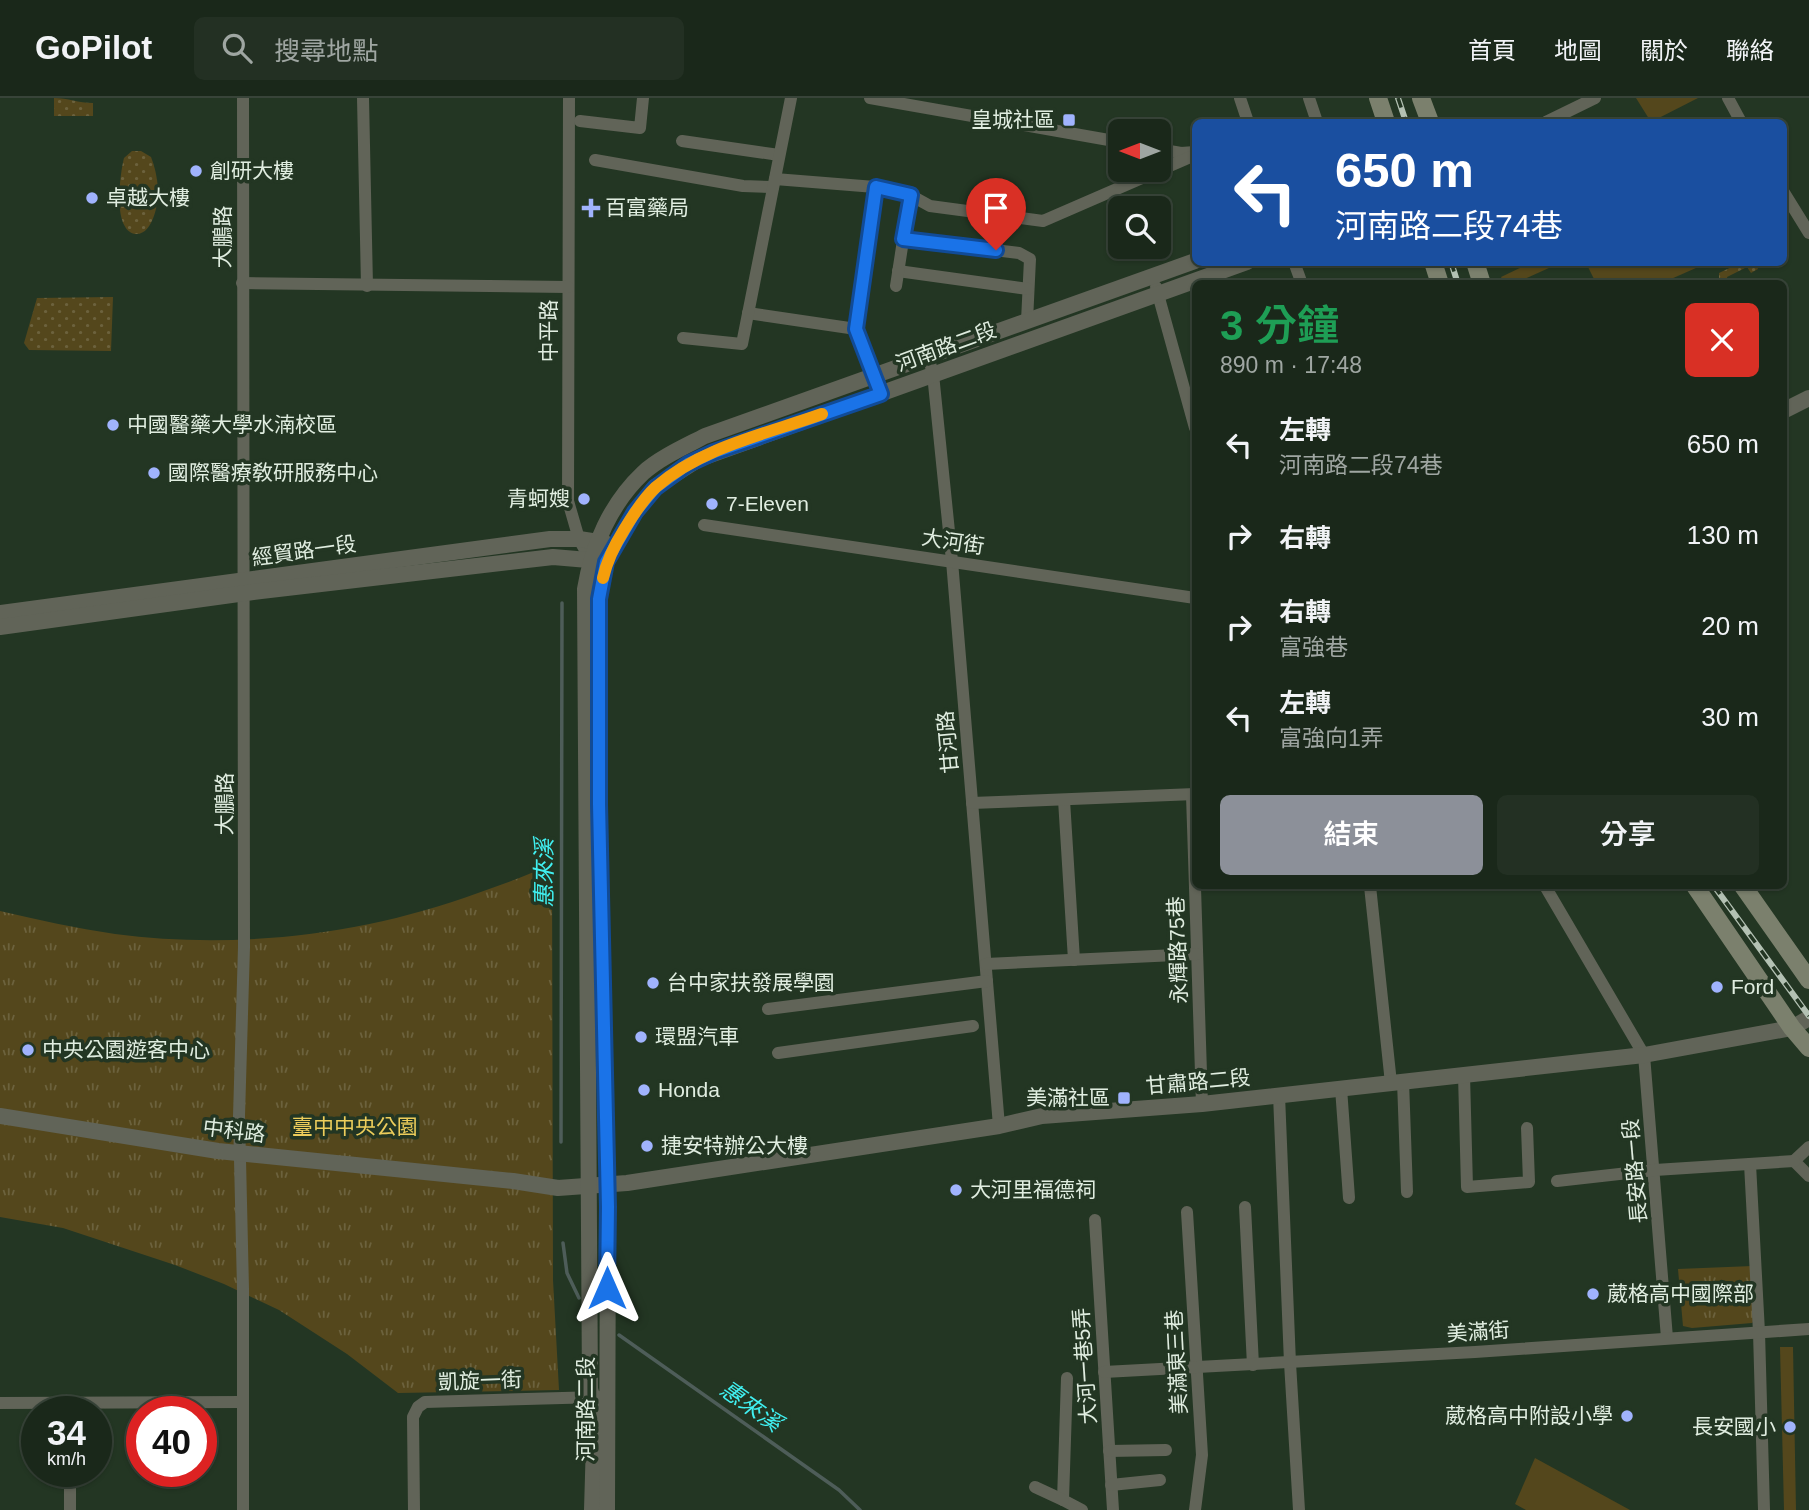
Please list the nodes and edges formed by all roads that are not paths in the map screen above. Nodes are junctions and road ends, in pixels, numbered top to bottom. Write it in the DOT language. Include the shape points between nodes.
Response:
graph roads {
  1 [pos="243,98"];
  2 [pos="363,98"];
  3 [pos="569,98"];
  4 [pos="643,98"];
  5 [pos="791,98"];
  6 [pos="870,98"];
  7 [pos="1240,98"];
  8 [pos="1309,98"];
  9 [pos="1378,98"];
  10 [pos="1421,98"];
  11 [pos="1595,98"];
  12 [pos="1728,98"];
  13 [pos="1247,119"];
  14 [pos="1316,119"];
  15 [pos="1385,119"];
  16 [pos="1429,119"];
  17 [pos="1552,119"];
  18 [pos="1739,119"];
  19 [pos="580,121"];
  20 [pos="1108,140"];
  21 [pos="681,141"];
  22 [pos="1171,151"];
  23 [pos="1192,153"];
  24 [pos="1192,154"];
  25 [pos="779,155"];
  26 [pos="595,160"];
  27 [pos="774,183"];
  28 [pos="876,187"];
  29 [pos="911,195"];
  30 [pos="1787,197"];
  31 [pos="1809,233"];
  32 [pos="903,239"];
  33 [pos="1192,262"];
  34 [pos="1236,266"];
  35 [pos="898,271"];
  36 [pos="1154,276"];
  37 [pos="1195,280"];
  38 [pos="1192,281"];
  39 [pos="242,283"];
  40 [pos="367,286"];
  41 [pos="896,286"];
  42 [pos="568,287"];
  43 [pos="1028,289"];
  44 [pos="1158,293"];
  45 [pos="748,313"];
  46 [pos="1027,321"];
  47 [pos="856,329"];
  48 [pos="683,338"];
  49 [pos="928,356"];
  50 [pos="933,374"];
  51 [pos="875,375"];
  52 [pos="881,394"];
  53 [pos="1809,398"];
  54 [pos="1787,409"];
  55 [pos="1192,417"];
  56 [pos="704,525"];
  57 [pos="579,539"];
  58 [pos="597,542"];
  59 [pos="614,545"];
  60 [pos="598,560"];
  61 [pos="952,561"];
  62 [pos="244,587"];
  63 [pos="1192,598"];
  64 [pos="0,613"];
  65 [pos="0,627"];
  66 [pos="1192,795"];
  67 [pos="1065,800"];
  68 [pos="972,803"];
  69 [pos="1196,889"];
  70 [pos="1370,889"];
  71 [pos="1547,889"];
  72 [pos="1697,889"];
  73 [pos="1745,889"];
  74 [pos="1198,954"];
  75 [pos="1074,960"];
  76 [pos="986,964"];
  77 [pos="1809,980"];
  78 [pos="988,981"];
  79 [pos="768,1009"];
  80 [pos="1809,1018"];
  81 [pos="973,1026"];
  82 [pos="1792,1028"];
  83 [pos="1809,1048"];
  84 [pos="778,1052"];
  85 [pos="1644,1055"];
  86 [pos="1464,1075"];
  87 [pos="1397,1082"];
  88 [pos="1341,1088"];
  89 [pos="1279,1095"];
  90 [pos="1202,1104"];
  91 [pos="0,1116"];
  92 [pos="999,1126"];
  93 [pos="1527,1128"];
  94 [pos="1809,1147"];
  95 [pos="240,1154"];
  96 [pos="1794,1161"];
  97 [pos="1750,1164"];
  98 [pos="1655,1170"];
  99 [pos="1809,1176"];
  100 [pos="1557,1181"];
  101 [pos="607,1185"];
  102 [pos="590,1186"];
  103 [pos="1407,1192"];
  104 [pos="1349,1198"];
  105 [pos="1244,1207"];
  106 [pos="1187,1212"];
  107 [pos="1095,1220"];
  108 [pos="1809,1329"];
  109 [pos="1759,1332"];
  110 [pos="1667,1338"];
  111 [pos="1290,1363"];
  112 [pos="1254,1364"];
  113 [pos="1197,1368"];
  114 [pos="1104,1372"];
  115 [pos="1067,1378"];
  116 [pos="600,1397"];
  117 [pos="243,1402"];
  118 [pos="0,1403"];
  119 [pos="21,1405"];
  120 [pos="112,1407"];
  121 [pos="1166,1450"];
  122 [pos="1109,1451"];
  123 [pos="1160,1480"];
  124 [pos="1111,1485"];
  125 [pos="1035,1486"];
  126 [pos="70,1487"];
  127 [pos="1063,1500"];
  128 [pos="70,1510"];
  129 [pos="243,1510"];
  130 [pos="414,1510"];
  131 [pos="593,1510"];
  132 [pos="607,1510"];
  133 [pos="1082,1510"];
  134 [pos="1113,1510"];
  135 [pos="1195,1510"];
  136 [pos="1299,1510"];
  137 [pos="1764,1510"];
  1 -- 39 [label="street, 大鵬路"];
  2 -- 40 [label="street"];
  3 -- 42 [label="street, 中平路"];
  4 -- 19 [label="street" via="640,128"];
  5 -- 25 [label="street"];
  6 -- 20 [label="street"];
  7 -- 13 [label="street"];
  8 -- 14 [label="street"];
  9 -- 15 [label="main road"];
  10 -- 16 [label="main road"];
  11 -- 17 [label="street"];
  12 -- 18 [label="street"];
  21 -- 25 [label="street"];
  22 -- 23 [label="street"];
  24 -- 29 [label="street" via="1043,221 930,206"];
  25 -- 27 [label="street"];
  26 -- 27 [label="street" via="743,186"];
  27 -- 28 [label="street"];
  27 -- 45 [label="street"];
  28 -- 29 [label="street"];
  28 -- 47 [label="street"];
  29 -- 32 [label="street"];
  30 -- 31 [label="street"];
  32 -- 35 [label="street"];
  32 -- 43 [label="street" via="1019,253 1030,259"];
  33 -- 36 [label="street, 河南路二段"];
  34 -- 37 [label="street, 河南路二段"];
  35 -- 41 [label="street"];
  35 -- 43 [label="street"];
  36 -- 44 [label="street"];
  36 -- 46 [label="street, 河南路二段"];
  38 -- 44 [label="street, 河南路二段"];
  39 -- 40 [label="street"];
  39 -- 62 [label="street, 大鵬路"];
  40 -- 42 [label="street"];
  42 -- 57 [label="street, 中平路" via="568,501"];
  43 -- 46 [label="street"];
  44 -- 50 [label="street, 河南路二段"];
  44 -- 55 [label="street"];
  45 -- 47 [label="street"];
  45 -- 48 [label="street" via="742,344"];
  46 -- 49 [label="street, 河南路二段"];
  47 -- 51 [label="street"];
  49 -- 50 [label="street, 甘河路"];
  49 -- 51 [label="street, 河南路二段"];
  50 -- 52 [label="street, 河南路二段"];
  50 -- 61 [label="street, 甘河路"];
  51 -- 52 [label="street"];
  51 -- 58 [label="street, 河南路二段" via="681,448 645,471 620,501"];
  52 -- 59 [label="street, 河南路二段" via="688,464 655,488"];
  53 -- 54 [label="street"];
  56 -- 61 [label="street, 大河街"];
  57 -- 58 [label="street, 經貿路一段"];
  57 -- 60 [label="street, 中平路"];
  57 -- 62 [label="street, 經貿路一段" via="550,539"];
  58 -- 59 [label="street, 經貿路一段"];
  58 -- 60 [label="street, 河南路二段"];
  59 -- 60 [label="street, 河南路二段"];
  60 -- 62 [label="street, 經貿路一段" via="552,557"];
  60 -- 101 [label="street, 河南路二段"];
  60 -- 102 [label="street, 河南路二段" via="585,589"];
  61 -- 63 [label="street, 大河街"];
  61 -- 68 [label="street, 甘河路"];
  62 -- 64 [label="street, 經貿路一段"];
  62 -- 65 [label="street, 經貿路一段"];
  62 -- 95 [label="street, 大鵬路"];
  66 -- 67 [label="street"];
  67 -- 68 [label="street"];
  67 -- 75 [label="street"];
  68 -- 76 [label="street, 甘河路"];
  69 -- 74 [label="street, 永輝路75巷"];
  70 -- 87 [label="street"];
  71 -- 85 [label="street, 長安路一段"];
  72 -- 82 [label="main road"];
  73 -- 77 [label="main road"];
  74 -- 75 [label="street"];
  74 -- 90 [label="street, 永輝路75巷"];
  75 -- 76 [label="street"];
  76 -- 78 [label="street, 甘河路"];
  78 -- 79 [label="street"];
  78 -- 92 [label="street, 甘河路"];
  80 -- 82 [label="street, 甘肅路二段"];
  81 -- 84 [label="street"];
  82 -- 83 [label="main road"];
  82 -- 85 [label="street, 甘肅路二段"];
  85 -- 86 [label="street, 甘肅路二段"];
  85 -- 98 [label="street, 長安路一段"];
  86 -- 87 [label="street, 甘肅路二段"];
  86 -- 93 [label="street" via="1467,1187 1530,1182"];
  87 -- 88 [label="street, 甘肅路二段"];
  87 -- 103 [label="street"];
  88 -- 89 [label="street, 甘肅路二段"];
  88 -- 104 [label="street"];
  89 -- 90 [label="street, 甘肅路二段"];
  89 -- 111 [label="street"];
  90 -- 92 [label="street, 甘肅路二段" via="1042,1116"];
  91 -- 95 [label="street, 中科路"];
  92 -- 101 [label="street, 甘肅路二段"];
  94 -- 96 [label="street"];
  95 -- 102 [label="street, 中科路" via="558,1188"];
  95 -- 117 [label="street, 大鵬路"];
  96 -- 97 [label="street"];
  96 -- 99 [label="street"];
  97 -- 98 [label="street"];
  97 -- 109 [label="street"];
  98 -- 100 [label="street"];
  98 -- 110 [label="street, 長安路一段"];
  101 -- 102 [label="street, 甘肅路二段"];
  101 -- 116 [label="street, 河南路二段"];
  102 -- 116 [label="street, 河南路二段" via="590,1389"];
  105 -- 112 [label="street"];
  106 -- 113 [label="street, 美滿東三巷"];
  107 -- 114 [label="street, 大河一巷5弄"];
  108 -- 109 [label="street"];
  109 -- 110 [label="street"];
  109 -- 137 [label="street"];
  110 -- 111 [label="street, 美滿街"];
  111 -- 112 [label="street, 美滿街"];
  111 -- 136 [label="street"];
  112 -- 113 [label="street, 美滿街"];
  113 -- 114 [label="street, 美滿街"];
  113 -- 135 [label="street, 美滿東三巷" via="1202,1455"];
  114 -- 122 [label="street, 大河一巷5弄"];
  115 -- 127 [label="street"];
  116 -- 130 [label="street, 凱旋一街" via="421,1404 413,1417"];
  116 -- 131 [label="street, 河南路二段" via="595,1406"];
  116 -- 132 [label="street, 河南路二段"];
  117 -- 120 [label="street"];
  117 -- 129 [label="street, 大鵬路"];
  118 -- 119 [label="street"];
  121 -- 122 [label="street"];
  122 -- 124 [label="street, 大河一巷5弄"];
  123 -- 124 [label="street"];
  124 -- 134 [label="street, 大河一巷5弄"];
  125 -- 127 [label="street"];
  126 -- 128 [label="street"];
  127 -- 133 [label="street"];
}
